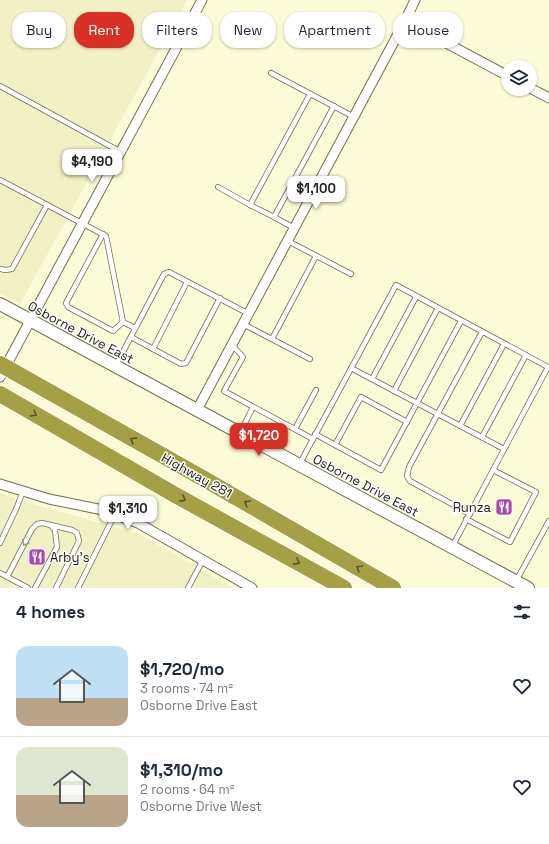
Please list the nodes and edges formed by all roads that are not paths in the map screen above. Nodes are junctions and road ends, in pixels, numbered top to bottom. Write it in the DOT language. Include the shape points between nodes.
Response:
graph roads {
  1 [pos="202,0"];
  2 [pos="415,0"];
  3 [pos="409,12"];
  4 [pos="393,44"];
  5 [pos="456,48"];
  6 [pos="501,72"];
  7 [pos="272,73"];
  8 [pos="0,86"];
  9 [pos="537,92"];
  10 [pos="310,94"];
  11 [pos="549,98"];
  12 [pos="334,106"];
  13 [pos="354,117"];
  14 [pos="121,152"];
  15 [pos="0,180"];
  16 [pos="218,187"];
  17 [pos="47,205"];
  18 [pos="250,205"];
  19 [pos="274,218"];
  20 [pos="82,223"];
  21 [pos="294,228"];
  22 [pos="103,234"];
  23 [pos="288,240"];
  24 [pos="316,256"];
  25 [pos="2,269"];
  26 [pos="351,274"];
  27 [pos="187,282"];
  28 [pos="416,297"];
  29 [pos="220,298"];
  30 [pos="0,304"];
  31 [pos="438,308"];
  32 [pos="249,314"];
  33 [pos="30,320"];
  34 [pos="461,321"];
  35 [pos="123,322"];
  36 [pos="243,324"];
  37 [pos="135,328"];
  38 [pos="482,332"];
  39 [pos="130,337"];
  40 [pos="272,339"];
  41 [pos="504,344"];
  42 [pos="232,345"];
  43 [pos="153,349"];
  44 [pos="526,355"];
  45 [pos="310,359"];
  46 [pos="115,366"];
  47 [pos="351,368"];
  48 [pos="2,369"];
  49 [pos="372,379"];
  50 [pos="316,390"];
  51 [pos="394,391"];
  52 [pos="0,394"];
  53 [pos="417,403"];
  54 [pos="253,407"];
  55 [pos="197,410"];
  56 [pos="438,414"];
  57 [pos="407,422"];
  58 [pos="460,426"];
  59 [pos="295,430"];
  60 [pos="240,433"];
  61 [pos="314,437"];
  62 [pos="482,437"];
  63 [pos="335,445"];
  64 [pos="504,449"];
  65 [pos="299,465"];
  66 [pos="493,470"];
  67 [pos="0,484"];
  68 [pos="23,491"];
  69 [pos="115,514"];
  70 [pos="470,514"];
  71 [pos="466,519"];
  72 [pos="549,521"];
  73 [pos="52,527"];
  74 [pos="0,542"];
  75 [pos="452,547"];
  76 [pos="203,560"];
  77 [pos="0,573"];
  78 [pos="7,577"];
  79 [pos="516,581"];
  80 [pos="28,588"];
  81 [pos="35,588"];
  82 [pos="56,588"];
  83 [pos="78,588"];
  84 [pos="188,588"];
  85 [pos="252,588"];
  86 [pos="344,588"];
  87 [pos="393,588"];
  88 [pos="528,588"];
  1 -- 14 [label="street"];
  2 -- 3 [label="street"];
  4 -- 13 [label="street"];
  5 -- 6 [label="street"];
  7 -- 10 [label="lane"];
  8 -- 14 [label="lane"];
  9 -- 11 [label="street"];
  10 -- 12 [label="lane"];
  10 -- 18 [label="lane"];
  12 -- 13 [label="lane"];
  12 -- 19 [label="lane"];
  13 -- 21 [label="street"];
  14 -- 20 [label="street"];
  15 -- 17 [label="lane"];
  16 -- 18 [label="lane"];
  17 -- 20 [label="lane"];
  17 -- 25 [label="lane" via="12,270"];
  18 -- 19 [label="lane"];
  19 -- 21 [label="lane"];
  20 -- 22 [label="lane"];
  20 -- 33 [label="street"];
  21 -- 23 [label="street"];
  22 -- 35 [label="lane" via="106,236"];
  22 -- 35 [label="lane" via="66,303 68,307 113,331"];
  23 -- 24 [label="lane"];
  23 -- 32 [label="street"];
  24 -- 26 [label="lane"];
  24 -- 40 [label="lane"];
  27 -- 29 [label="lane"];
  27 -- 37 [label="lane" via="170,272 164,274"];
  27 -- 43 [label="lane"];
  28 -- 31 [label="lane"];
  28 -- 47 [label="lane" via="396,286"];
  28 -- 49 [label="lane"];
  29 -- 32 [label="lane"];
  29 -- 43 [label="lane" via="186,363 181,364"];
  30 -- 33 [label="street, Osborne Drive East"];
  31 -- 34 [label="lane"];
  31 -- 51 [label="lane"];
  32 -- 36 [label="street"];
  33 -- 46 [label="street, Osborne Drive East"];
  33 -- 48 [label="street"];
  34 -- 38 [label="lane"];
  34 -- 53 [label="lane"];
  35 -- 37 [label="lane"];
  36 -- 40 [label="lane"];
  36 -- 42 [label="street"];
  37 -- 39 [label="lane"];
  38 -- 41 [label="lane"];
  38 -- 56 [label="lane"];
  39 -- 43 [label="lane"];
  39 -- 46 [label="lane"];
  40 -- 45 [label="lane"];
  41 -- 44 [label="lane"];
  41 -- 58 [label="lane"];
  42 -- 54 [label="lane" via="243,357 224,391"];
  42 -- 55 [label="street"];
  44 -- 62 [label="lane"];
  44 -- 64 [label="lane" via="548,367"];
  46 -- 55 [label="street, Osborne Drive East"];
  47 -- 49 [label="lane"];
  47 -- 61 [label="lane"];
  87 -- 48 [label="highway, Highway 281, one-way" via="206,480"];
  49 -- 51 [label="lane"];
  50 -- 59 [label="lane"];
  51 -- 53 [label="lane"];
  52 -- 86 [label="highway, one-way"];
  53 -- 56 [label="lane"];
  53 -- 57 [label="lane"];
  54 -- 59 [label="lane"];
  54 -- 60 [label="lane"];
  55 -- 60 [label="street, Osborne Drive East"];
  56 -- 58 [label="lane"];
  56 -- 70 [label="lane" via="409,467 408,476 410,482"];
  57 -- 63 [label="lane" via="381,470"];
  57 -- 63 [label="lane" via="361,397"];
  58 -- 62 [label="lane"];
  59 -- 61 [label="lane"];
  60 -- 65 [label="street, Osborne Drive East"];
  61 -- 63 [label="lane"];
  61 -- 65 [label="lane"];
  62 -- 64 [label="lane"];
  64 -- 66 [label="lane"];
  65 -- 75 [label="street, Osborne Drive East"];
  66 -- 70 [label="lane"];
  66 -- 71 [label="lane" via="536,492 510,542"];
  67 -- 68 [label="street"];
  68 -- 69 [label="street"];
  68 -- 74 [label="lane"];
  69 -- 76 [label="street" via="138,523"];
  69 -- 83 [label="lane"];
  70 -- 71 [label="lane"];
  71 -- 75 [label="lane"];
  72 -- 79 [label="lane"];
  73 -- 78 [label="lane, one-way" via="42,523 33,527"];
  73 -- 81 [label="lane" via="55,530 57,546"];
  73 -- 82 [label="lane" via="72,530 80,541"];
  75 -- 79 [label="street, Osborne Drive East"];
  76 -- 84 [label="lane"];
  76 -- 85 [label="street"];
  77 -- 78 [label="lane"];
  78 -- 80 [label="lane"];
  79 -- 88 [label="street, Osborne Drive East"];
}
